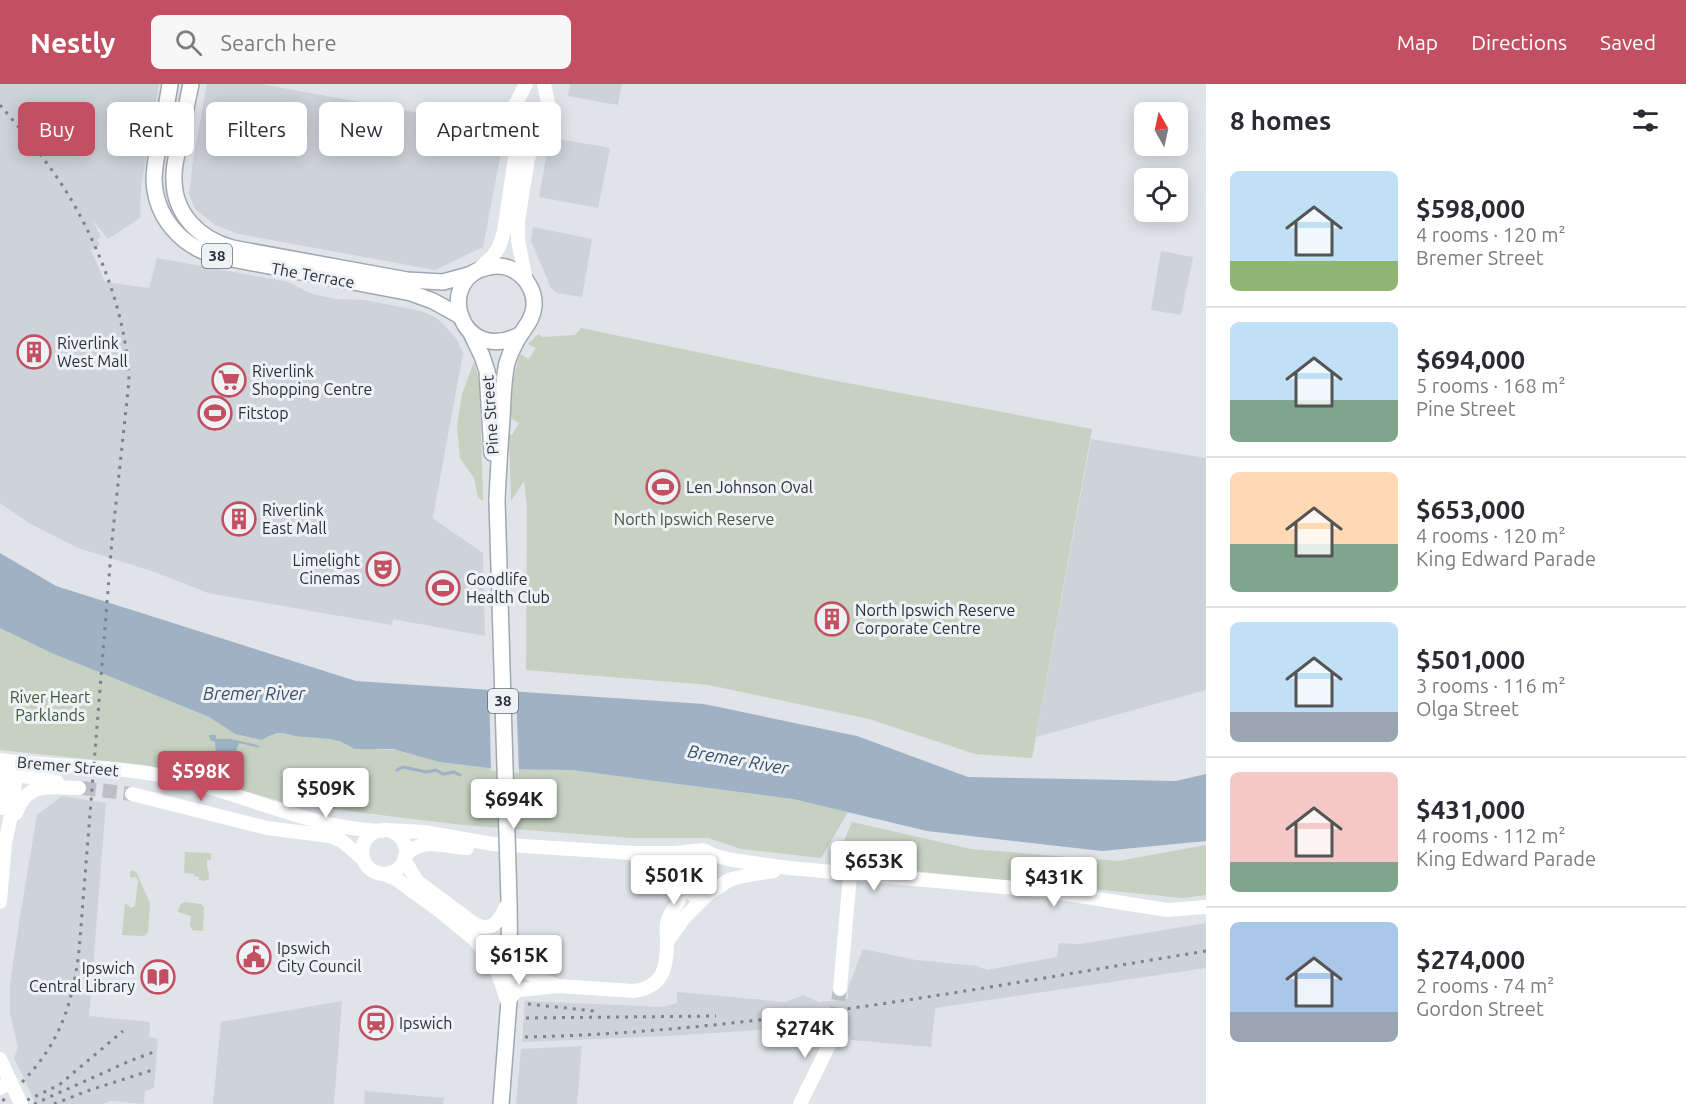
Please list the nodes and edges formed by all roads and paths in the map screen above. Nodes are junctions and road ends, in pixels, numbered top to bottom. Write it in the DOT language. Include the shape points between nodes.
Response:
graph roads {
  1 [pos="170,84"];
  2 [pos="191,84"];
  3 [pos="544,84"];
  4 [pos="523,90"];
  5 [pos="547,101"];
  6 [pos="517,156"];
  7 [pos="529,156"];
  8 [pos="184,215"];
  9 [pos="168,222"];
  10 [pos="474,273"];
  11 [pos="526,281"];
  12 [pos="460,316"];
  13 [pos="471,333"];
  14 [pos="521,334"];
  15 [pos="497,501"];
  16 [pos="8,767"];
  17 [pos="132,794"];
  18 [pos="383,831"];
  19 [pos="5,843"];
  20 [pos="493,844"];
  21 [pos="689,852"];
  22 [pos="632,853"];
  23 [pos="716,856"];
  24 [pos="405,857"];
  25 [pos="363,858"];
  26 [pos="789,868"];
  27 [pos="384,874"];
  28 [pos="850,875"];
  29 [pos="678,880"];
  30 [pos="713,890"];
  31 [pos="509,901"];
  32 [pos="0,902"];
  33 [pos="1206,907"];
  34 [pos="667,942"];
  35 [pos="510,949"];
  36 [pos="558,986"];
  37 [pos="840,989"];
  38 [pos="509,1002"];
  39 [pos="835,1021"];
  40 [pos="0,1059"];
  41 [pos="5,1081"];
  42 [pos="21,1104"];
  43 [pos="501,1104"];
  44 [pos="800,1104"];
  1 -- 9 [label="main road" via="154,178 158,201"];
  2 -- 8 [label="main road" via="174,174"];
  3 -- 5 [label="street"];
  4 -- 5 [label="street"];
  6 -- 10 [label="street" via="499,247"];
  7 -- 11 [label="street" via="518,213 518,240"];
  8 -- 9 [label="main road"];
  8 -- 10 [label="main road, The Terrace / 38" via="207,237 232,248 407,280 443,282"];
  9 -- 12 [label="main road, The Terrace / 38" via="193,247 216,256 411,293"];
  10 -- 11 [label="main road, 38" via="492,266 505,267"];
  10 -- 12 [label="main road" via="460,293"];
  11 -- 14 [label="main road, 38" via="534,309"];
  12 -- 13 [label="main road, 38"];
  13 -- 14 [label="main road" via="497,341"];
  13 -- 15 [label="main road, Pine Street / 38" via="487,371"];
  14 -- 15 [label="main road, Pine Street / 38" via="505,374"];
  15 -- 31 [label="main road, Pine Street / 38, bridge"];
  16 -- 18 [label="street, Bremer Street" via="168,777 327,822"];
  16 -- 19 [label="street" via="3,806"];
  16 -- 19 [label="street, Bremer Street" via="81,788 34,789 20,804"];
  17 -- 25 [label="street, Bremer Street" via="267,828 330,836"];
  18 -- 20 [label="street, Bremer Street" via="424,832"];
  18 -- 24 [label="street" via="401,839"];
  18 -- 25 [label="street" via="366,839"];
  19 -- 32 [label="street"];
  20 -- 22 [label="street, Bremer Street"];
  20 -- 24 [label="street, Bremer Street" via="467,848 426,843 413,848"];
  21 -- 22 [label="street, Bremer Street"];
  21 -- 23 [label="street, Bremer Street" via="703,849"];
  21 -- 29 [label="street" via="679,862"];
  22 -- 29 [label="street, Bremer Street" via="666,867"];
  23 -- 26 [label="street, Bremer Street"];
  23 -- 30 [label="street" via="723,874"];
  24 -- 27 [label="street" via="398,868"];
  24 -- 31 [label="street" via="417,881 483,928 492,926 502,916"];
  25 -- 27 [label="street" via="371,870"];
  26 -- 28 [label="street, Bremer Street"];
  26 -- 30 [label="street, Bremer Street" via="748,874"];
  27 -- 38 [label="street" via="474,939 495,964"];
  28 -- 33 [label="street, Bremer Street" via="1048,891 1167,910"];
  28 -- 37 [label="street"];
  29 -- 30 [label="street, Bremer Street" via="683,889 695,895"];
  29 -- 34 [label="street" via="678,902 667,924"];
  30 -- 34 [label="street" via="684,918"];
  31 -- 35 [label="main road, 38"];
  34 -- 36 [label="street" via="663,972 648,988 629,991"];
  35 -- 36 [label="street" via="531,976"];
  35 -- 38 [label="main road, 38"];
  36 -- 38 [label="street" via="519,990"];
  38 -- 43 [label="main road, 38"];
  39 -- 44 [label="street" via="832,1040"];
  40 -- 41 [label="street"];
  41 -- 42 [label="street, bridge"];
}
